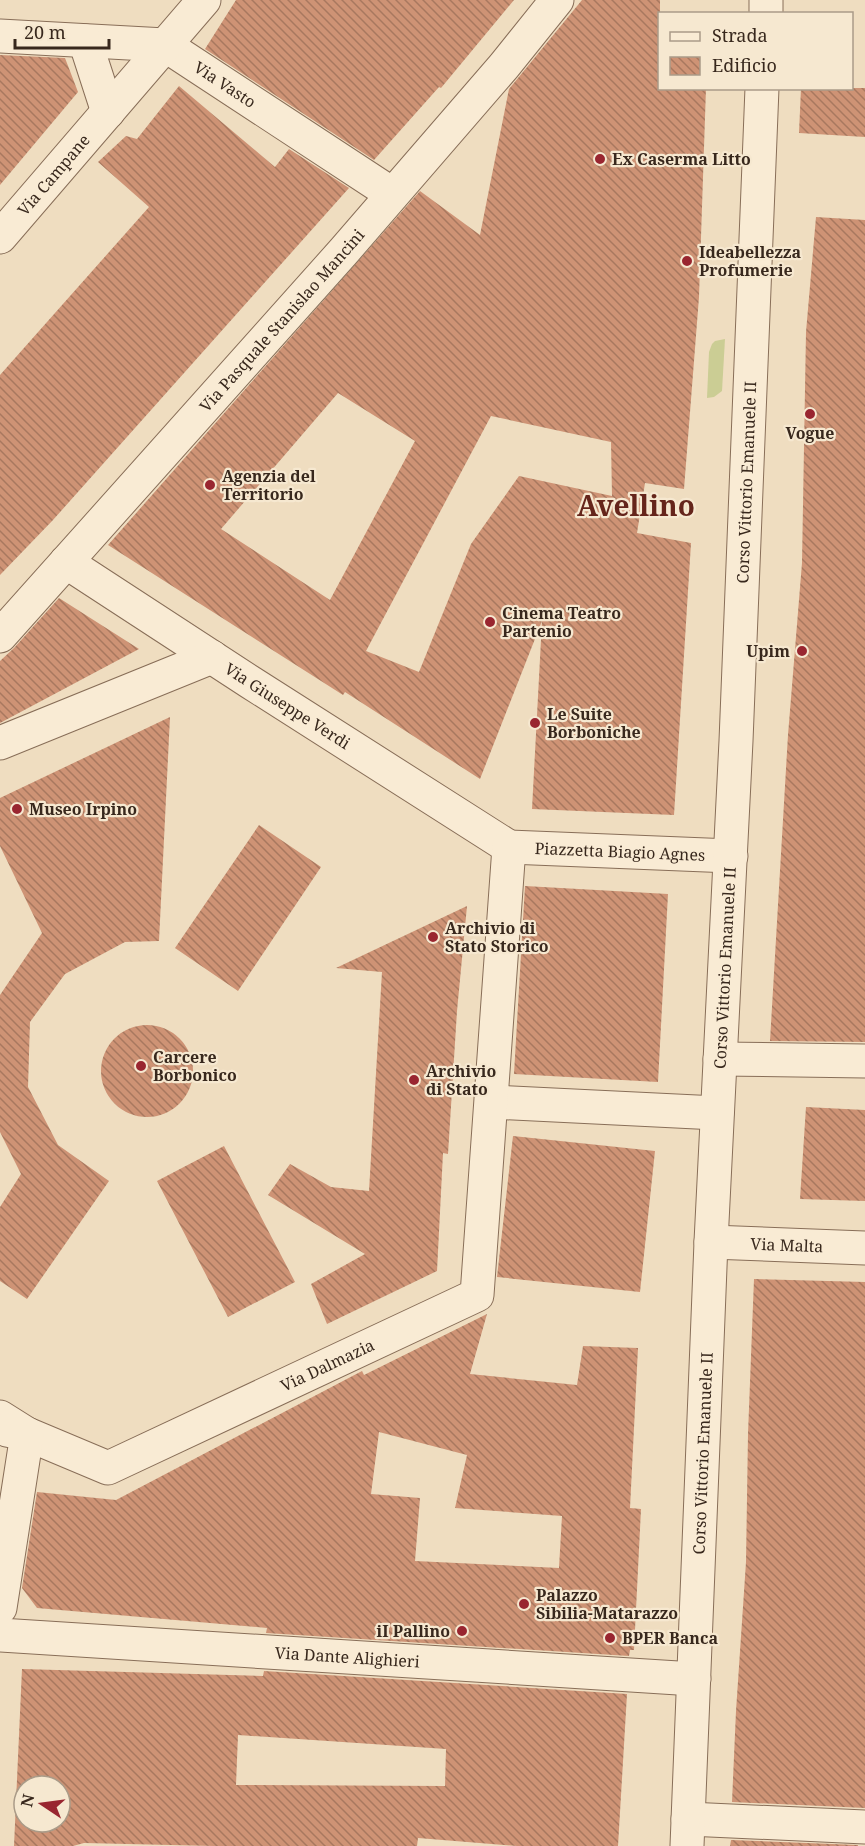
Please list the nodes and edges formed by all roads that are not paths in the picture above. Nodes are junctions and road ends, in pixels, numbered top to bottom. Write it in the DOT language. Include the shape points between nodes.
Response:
graph roads {
  1 [pos="204,0"];
  2 [pos="557,0"];
  3 [pos="0,36"];
  4 [pos="85,41"];
  5 [pos="165,45"];
  6 [pos="762,90"];
  7 [pos="108,112"];
  8 [pos="392,195"];
  9 [pos="0,237"];
  10 [pos="66,562"];
  11 [pos="0,636"];
  12 [pos="212,657"];
  13 [pos="0,743"];
  14 [pos="509,847"];
  15 [pos="731,856"];
  16 [pos="720,1059"];
  17 [pos="865,1061"];
  18 [pos="492,1102"];
  19 [pos="717,1113"];
  20 [pos="711,1242"];
  21 [pos="865,1248"];
  22 [pos="9,1427"];
  23 [pos="0,1608"];
  24 [pos="0,1635"];
  25 [pos="694,1679"];
  26 [pos="865,1827"];
  27 [pos="688,1833"];
  1 -- 5 [label="street, Via Campane"];
  2 -- 8 [label="street, Via Pasquale Stanislao Mancini"];
  3 -- 4 [label="street"];
  4 -- 5 [label="street"];
  4 -- 7 [label="street"];
  5 -- 7 [label="street, Via Campane"];
  5 -- 8 [label="street, Via Vasto"];
  6 -- 15 [label="street, Corso Vittorio Emanuele II"];
  7 -- 9 [label="street, Via Campane"];
  8 -- 10 [label="street, Via Pasquale Stanislao Mancini"];
  10 -- 11 [label="street, Via Pasquale Stanislao Mancini"];
  10 -- 12 [label="street, Via Giuseppe Verdi"];
  12 -- 13 [label="street"];
  12 -- 14 [label="street, Via Giuseppe Verdi"];
  14 -- 15 [label="street, Piazzetta Biagio Agnes"];
  14 -- 18 [label="street, Via Dalmazia"];
  15 -- 16 [label="street, Corso Vittorio Emanuele II"];
  16 -- 17 [label="street"];
  16 -- 19 [label="street, Corso Vittorio Emanuele II"];
  18 -- 19 [label="street"];
  18 -- 22 [label="street, Via Dalmazia" via="477,1296 108,1468"];
  19 -- 20 [label="street, Corso Vittorio Emanuele II"];
  20 -- 21 [label="street, Via Malta"];
  20 -- 25 [label="street, Corso Vittorio Emanuele II"];
  22 -- 23 [label="street"];
  24 -- 25 [label="street, Via Dante Alighieri"];
  25 -- 27 [label="street, Corso Vittorio Emanuele II"];
  26 -- 27 [label="street" via="742,1822"];
}
